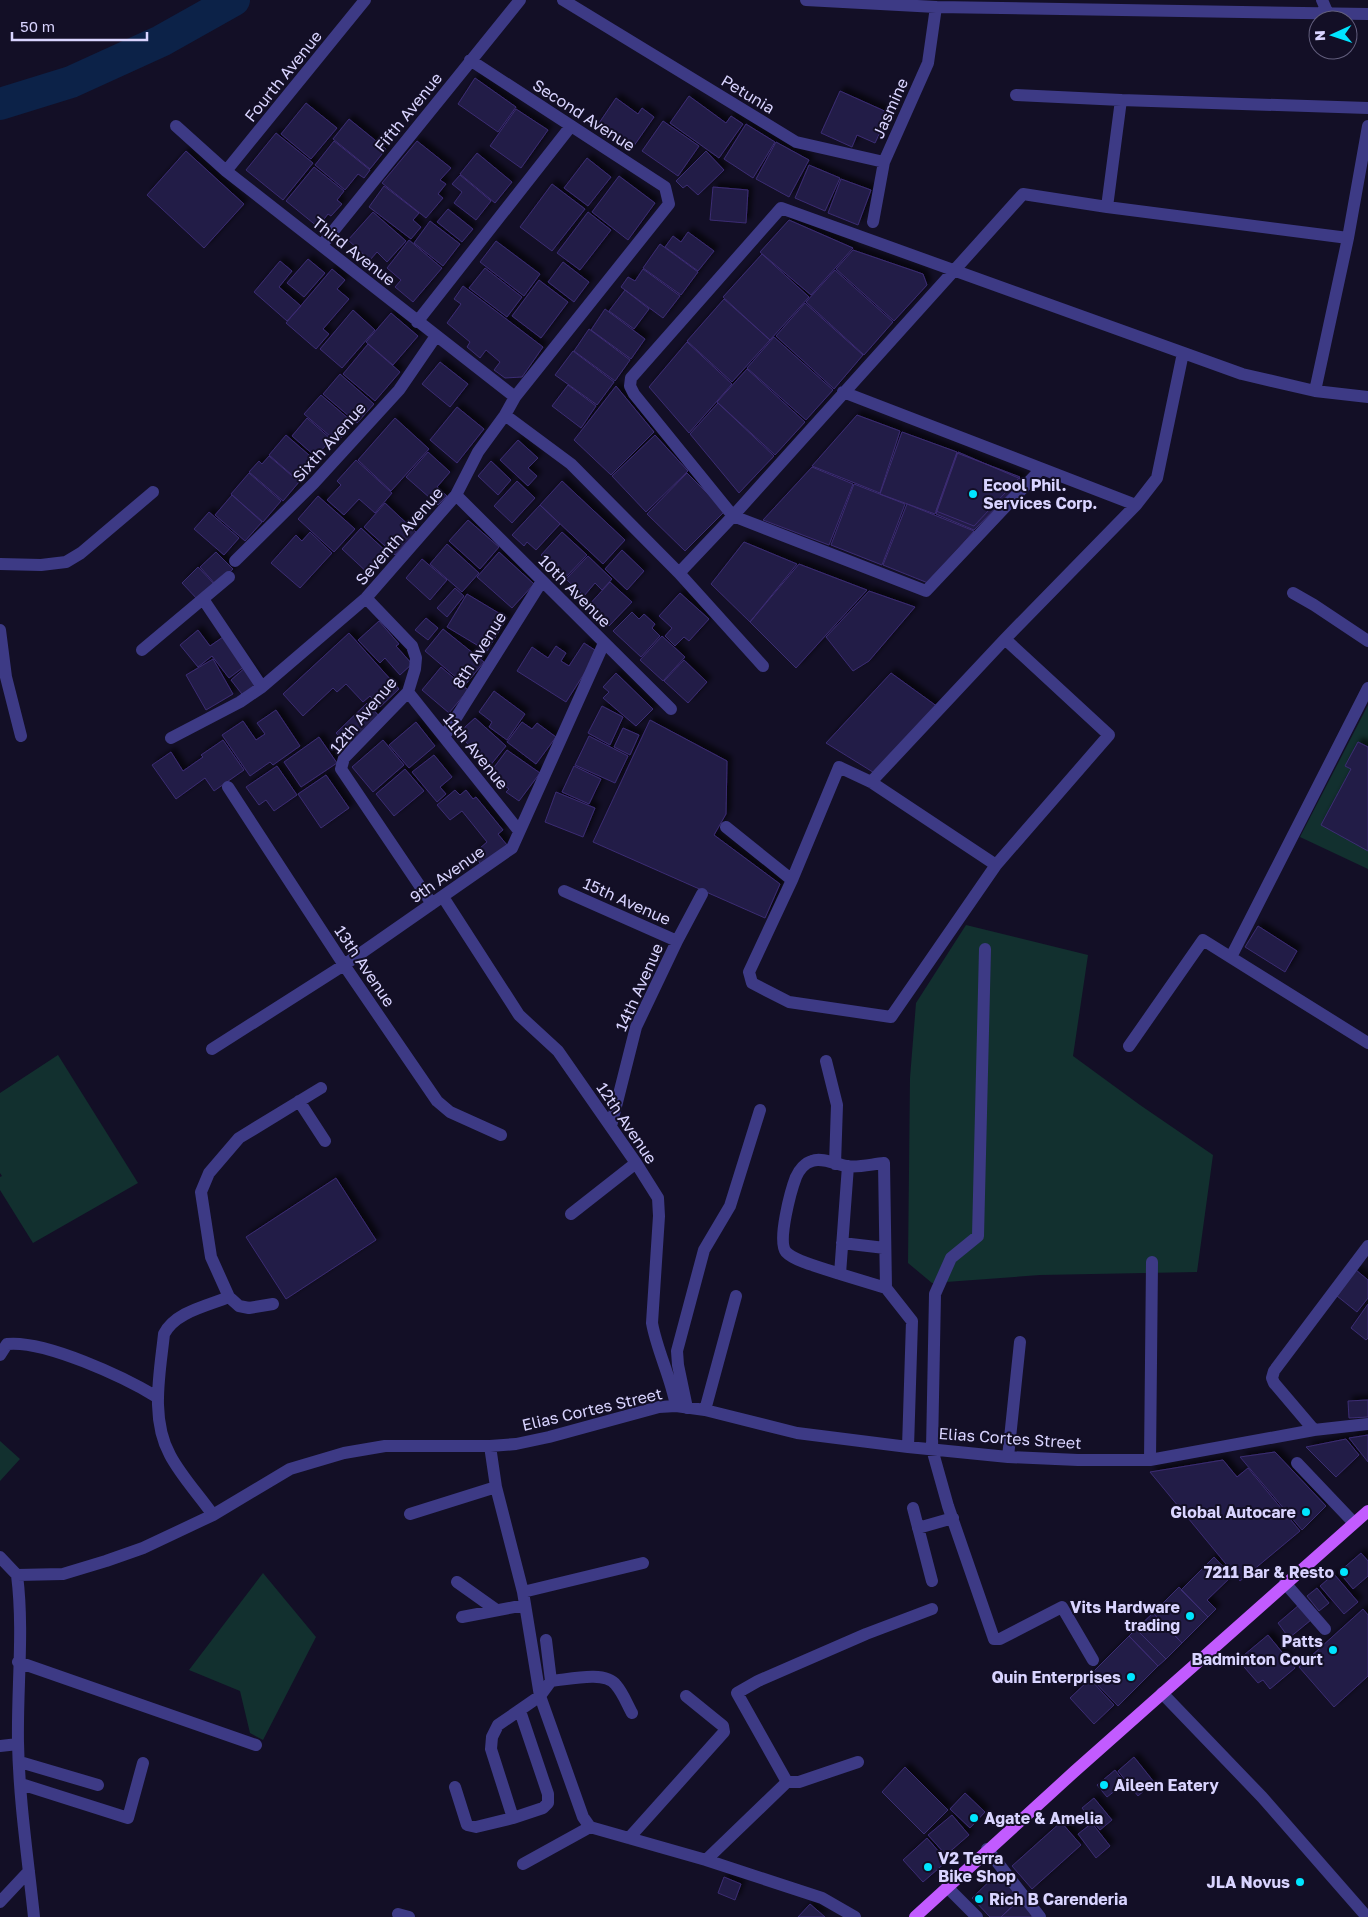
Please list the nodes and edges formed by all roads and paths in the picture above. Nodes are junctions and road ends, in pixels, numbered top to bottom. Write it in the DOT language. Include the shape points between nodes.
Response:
graph roads {
  1 [pos="364,0"];
  2 [pos="520,0"];
  3 [pos="563,0"];
  4 [pos="806,0"];
  5 [pos="936,7"];
  6 [pos="1308,14"];
  7 [pos="470,60"];
  8 [pos="1016,95"];
  9 [pos="1121,100"];
  10 [pos="1368,108"];
  11 [pos="176,126"];
  12 [pos="571,126"];
  13 [pos="1368,126"];
  14 [pos="884,162"];
  15 [pos="226,172"];
  16 [pos="669,204"];
  17 [pos="1107,207"];
  18 [pos="872,222"];
  19 [pos="1348,238"];
  20 [pos="322,245"];
  21 [pos="953,270"];
  22 [pos="417,322"];
  23 [pos="436,336"];
  24 [pos="1183,353"];
  25 [pos="1315,390"];
  26 [pos="843,392"];
  27 [pos="514,397"];
  28 [pos="1368,397"];
  29 [pos="505,415"];
  30 [pos="1042,469"];
  31 [pos="154,492"];
  32 [pos="456,495"];
  33 [pos="1136,505"];
  34 [pos="733,516"];
  35 [pos="235,561"];
  36 [pos="0,564"];
  37 [pos="679,573"];
  38 [pos="229,576"];
  39 [pos="542,581"];
  40 [pos="1293,593"];
  41 [pos="366,598"];
  42 [pos="203,599"];
  43 [pos="0,630"];
  44 [pos="1005,639"];
  45 [pos="1368,641"];
  46 [pos="604,643"];
  47 [pos="142,650"];
  48 [pos="763,666"];
  49 [pos="262,687"];
  50 [pos="1368,688"];
  51 [pos="408,692"];
  52 [pos="671,709"];
  53 [pos="21,736"];
  54 [pos="444,737"];
  55 [pos="171,738"];
  56 [pos="872,782"];
  57 [pos="228,787"];
  58 [pos="726,827"];
  59 [pos="519,831"];
  60 [pos="996,865"];
  61 [pos="792,880"];
  62 [pos="564,891"];
  63 [pos="702,894"];
  64 [pos="438,901"];
  65 [pos="677,941"];
  66 [pos="985,949"];
  67 [pos="1231,957"];
  68 [pos="344,964"];
  69 [pos="1368,1042"];
  70 [pos="1129,1046"];
  71 [pos="212,1049"];
  72 [pos="826,1061"];
  73 [pos="321,1088"];
  74 [pos="299,1101"];
  75 [pos="760,1110"];
  76 [pos="611,1126"];
  77 [pos="501,1135"];
  78 [pos="325,1141"];
  79 [pos="636,1163"];
  80 [pos="835,1164"];
  81 [pos="848,1166"];
  82 [pos="571,1214"];
  83 [pos="842,1243"];
  84 [pos="1368,1246"];
  85 [pos="885,1248"];
  86 [pos="1152,1262"];
  87 [pos="840,1274"];
  88 [pos="886,1288"];
  89 [pos="736,1296"];
  90 [pos="229,1297"];
  91 [pos="273,1304"];
  92 [pos="1020,1342"];
  93 [pos="0,1355"];
  94 [pos="157,1397"];
  95 [pos="681,1407"];
  96 [pos="705,1410"];
  97 [pos="1368,1424"];
  98 [pos="1314,1430"];
  99 [pos="490,1446"];
  100 [pos="908,1447"];
  101 [pos="932,1449"];
  102 [pos="1008,1457"];
  103 [pos="1150,1460"];
  104 [pos="1297,1463"];
  105 [pos="496,1487"];
  106 [pos="913,1508"];
  107 [pos="1368,1511"];
  108 [pos="213,1514"];
  109 [pos="410,1514"];
  110 [pos="953,1518"];
  111 [pos="1354,1523"];
  112 [pos="918,1528"];
  113 [pos="0,1557"];
  114 [pos="643,1564"];
  115 [pos="17,1575"];
  116 [pos="932,1581"];
  117 [pos="457,1582"];
  118 [pos="1285,1583"];
  119 [pos="524,1598"];
  120 [pos="495,1609"];
  121 [pos="932,1610"];
  122 [pos="462,1617"];
  123 [pos="1325,1629"];
  124 [pos="546,1640"];
  125 [pos="1094,1660"];
  126 [pos="18,1662"];
  127 [pos="551,1681"];
  128 [pos="1162,1693"];
  129 [pos="540,1696"];
  130 [pos="686,1696"];
  131 [pos="520,1711"];
  132 [pos="632,1713"];
  133 [pos="18,1744"];
  134 [pos="256,1745"];
  135 [pos="0,1746"];
  136 [pos="20,1762"];
  137 [pos="858,1762"];
  138 [pos="143,1763"];
  139 [pos="787,1782"];
  140 [pos="21,1784"];
  141 [pos="98,1785"];
  142 [pos="455,1787"];
  143 [pos="513,1818"];
  144 [pos="590,1827"];
  145 [pos="629,1838"];
  146 [pos="987,1849"];
  147 [pos="706,1860"];
  148 [pos="523,1864"];
  149 [pos="29,1871"];
  150 [pos="947,1887"];
  151 [pos="0,1902"];
  152 [pos="34,1917"];
  153 [pos="856,1917"];
  154 [pos="915,1917"];
  155 [pos="977,1917"];
  156 [pos="1040,1917"];
  157 [pos="1367,1917"];
  1 -- 15 [label="street, Fourth Avenue"];
  2 -- 7 [label="street, Fifth Avenue"];
  3 -- 14 [label="street, Petunia" via="796,142"];
  4 -- 5 [label="street"];
  5 -- 6 [label="street"];
  5 -- 14 [label="street, Jasmine" via="928,63"];
  7 -- 12 [label="street, Second Avenue"];
  7 -- 20 [label="street, Fifth Avenue"];
  8 -- 9 [label="street"];
  9 -- 10 [label="street"];
  9 -- 17 [label="street"];
  11 -- 15 [label="street, Third Avenue"];
  12 -- 16 [label="street, Second Avenue" via="665,187"];
  12 -- 22 [label="street"];
  13 -- 19 [label="street"];
  14 -- 18 [label="street, Jasmine"];
  15 -- 20 [label="street, Third Avenue"];
  16 -- 27 [label="street, Seventh Avenue"];
  17 -- 19 [label="street"];
  17 -- 21 [label="street" via="1023,194"];
  19 -- 25 [label="street"];
  20 -- 22 [label="street, Third Avenue"];
  21 -- 24 [label="street"];
  21 -- 26 [label="street"];
  21 -- 34 [label="street" via="781,208 631,378 634,394"];
  22 -- 23 [label="street, Third Avenue"];
  23 -- 27 [label="street, Third Avenue"];
  23 -- 35 [label="street, Sixth Avenue" via="399,390 314,484"];
  24 -- 25 [label="street" via="1242,374"];
  24 -- 33 [label="street" via="1157,478"];
  25 -- 28 [label="street"];
  26 -- 30 [label="street"];
  26 -- 34 [label="street"];
  27 -- 29 [label="street, Seventh Avenue"];
  29 -- 32 [label="street, Seventh Avenue" via="478,452"];
  29 -- 37 [label="street" via="571,464"];
  30 -- 33 [label="street"];
  30 -- 34 [label="street" via="926,591"];
  31 -- 36 [label="street" via="66,562"];
  32 -- 39 [label="street, 10th Avenue"];
  32 -- 41 [label="street, Seventh Avenue"];
  33 -- 44 [label="street"];
  34 -- 37 [label="street"];
  37 -- 48 [label="street"];
  38 -- 42 [label="street"];
  39 -- 46 [label="street, 10th Avenue"];
  39 -- 54 [label="street, 8th Avenue"];
  40 -- 45 [label="street"];
  41 -- 49 [label="street, Seventh Avenue"];
  41 -- 51 [label="street, 12th Avenue" via="412,646 416,658"];
  42 -- 47 [label="street"];
  42 -- 49 [label="street"];
  43 -- 53 [label="street" via="6,677"];
  44 -- 56 [label="street"];
  44 -- 60 [label="street" via="1109,735"];
  46 -- 52 [label="street, 10th Avenue"];
  46 -- 59 [label="street, 9th Avenue"];
  49 -- 55 [label="street, Seventh Avenue"];
  50 -- 67 [label="street"];
  51 -- 54 [label="street, 11th Avenue"];
  51 -- 64 [label="street, 12th Avenue" via="344,758 341,769"];
  54 -- 59 [label="street, 11th Avenue"];
  56 -- 60 [label="street"];
  56 -- 61 [label="street" via="839,767"];
  57 -- 68 [label="street, 13th Avenue"];
  58 -- 61 [label="street"];
  59 -- 64 [label="street, 9th Avenue" via="512,848"];
  60 -- 61 [label="street" via="891,1017 789,1002 752,983 749,972"];
  62 -- 65 [label="street, 15th Avenue"];
  63 -- 65 [label="street, 14th Avenue"];
  64 -- 68 [label="street, 9th Avenue"];
  64 -- 76 [label="street, 12th Avenue" via="519,1015 558,1051"];
  65 -- 76 [label="street, 14th Avenue" via="636,1027"];
  66 -- 101 [label="street" via="978,1236 951,1258 935,1294"];
  67 -- 69 [label="street"];
  67 -- 70 [label="street" via="1203,940"];
  68 -- 71 [label="street, 9th Avenue"];
  68 -- 77 [label="street, 13th Avenue" via="438,1101 450,1112"];
  72 -- 80 [label="street" via="837,1105"];
  73 -- 74 [label="street"];
  74 -- 78 [label="street"];
  74 -- 90 [label="street" via="239,1138 204,1182 201,1192 210,1256"];
  75 -- 95 [label="street" via="730,1206 704,1250 677,1351"];
  76 -- 79 [label="street, 12th Avenue"];
  79 -- 82 [label="street"];
  79 -- 95 [label="street, 12th Avenue" via="659,1201 652,1323"];
  80 -- 81 [label="street"];
  80 -- 87 [label="street" via="815,1159 806,1163 797,1175 783,1245 786,1252 796,1259"];
  81 -- 83 [label="street"];
  81 -- 85 [label="street" via="884,1163"];
  83 -- 85 [label="street"];
  83 -- 87 [label="street"];
  84 -- 98 [label="street" via="1274,1371 1274,1383"];
  85 -- 88 [label="street"];
  86 -- 103 [label="street"];
  87 -- 88 [label="street"];
  88 -- 100 [label="street" via="912,1321"];
  89 -- 96 [label="street"];
  90 -- 91 [label="street" via="239,1306 249,1308"];
  90 -- 94 [label="street" via="177,1318 168,1325 164,1334"];
  92 -- 102 [label="street"];
  93 -- 94 [label="street" via="7,1344 35,1346 106,1371"];
  94 -- 108 [label="street" via="160,1428 170,1454"];
  95 -- 96 [label="street, Elias Cortes Street"];
  95 -- 99 [label="street, Elias Cortes Street" via="659,1407 549,1437"];
  96 -- 100 [label="street, Elias Cortes Street" via="797,1432"];
  97 -- 98 [label="street, Elias Cortes Street"];
  98 -- 103 [label="street, Elias Cortes Street"];
  99 -- 105 [label="street"];
  99 -- 108 [label="street, Elias Cortes Street" via="386,1446 344,1453 290,1470"];
  100 -- 101 [label="street, Elias Cortes Street"];
  101 -- 102 [label="street, Elias Cortes Street"];
  101 -- 110 [label="street"];
  102 -- 103 [label="street, Elias Cortes Street"];
  104 -- 111 [label="street"];
  105 -- 109 [label="street"];
  105 -- 119 [label="street"];
  106 -- 112 [label="street"];
  107 -- 111 [label="main road"];
  108 -- 115 [label="street, Elias Cortes Street" via="106,1562 63,1574"];
  110 -- 112 [label="street"];
  110 -- 125 [label="street" via="994,1639 1000,1639 1062,1607"];
  111 -- 118 [label="main road"];
  112 -- 116 [label="street"];
  113 -- 115 [label="street"];
  114 -- 119 [label="street"];
  115 -- 126 [label="street" via="21,1606"];
  117 -- 120 [label="street"];
  118 -- 123 [label="street"];
  118 -- 128 [label="main road"];
  119 -- 120 [label="street"];
  119 -- 129 [label="street"];
  120 -- 122 [label="street"];
  121 -- 139 [label="street" via="866,1634 737,1693"];
  124 -- 127 [label="street"];
  126 -- 133 [label="street"];
  126 -- 134 [label="street"];
  127 -- 129 [label="street"];
  127 -- 132 [label="street" via="603,1676 611,1679"];
  128 -- 146 [label="main road"];
  128 -- 157 [label="street" via="1262,1797"];
  129 -- 131 [label="street"];
  129 -- 144 [label="street" via="583,1817"];
  130 -- 145 [label="street" via="723,1726 724,1732"];
  131 -- 143 [label="street" via="498,1725 492,1737 491,1750"];
  131 -- 143 [label="street" via="548,1794 548,1803 543,1808"];
  133 -- 135 [label="street"];
  133 -- 136 [label="street"];
  136 -- 140 [label="street"];
  136 -- 141 [label="street"];
  137 -- 139 [label="street" via="800,1782"];
  138 -- 140 [label="street" via="128,1818"];
  139 -- 147 [label="street"];
  140 -- 149 [label="street"];
  142 -- 143 [label="street" via="470,1827"];
  144 -- 145 [label="street"];
  144 -- 148 [label="street"];
  145 -- 147 [label="street"];
  146 -- 150 [label="main road"];
  146 -- 156 [label="street"];
  147 -- 153 [label="street" via="822,1898"];
  149 -- 151 [label="street"];
  149 -- 152 [label="street"];
  150 -- 154 [label="main road"];
  150 -- 155 [label="street"];
}
